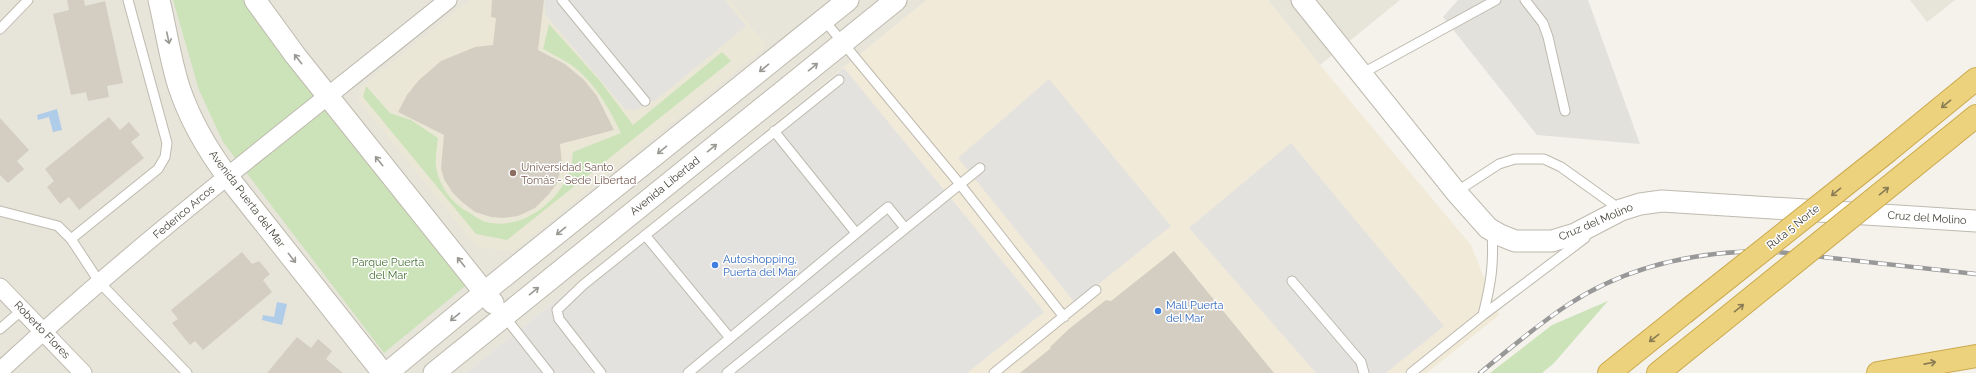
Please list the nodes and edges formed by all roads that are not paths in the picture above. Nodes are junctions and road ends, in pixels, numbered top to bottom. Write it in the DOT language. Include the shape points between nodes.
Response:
graph roads {
  1 [pos="28,0"];
  2 [pos="128,0"];
  3 [pos="159,0"];
  4 [pos="255,0"];
  5 [pos="448,0"];
  6 [pos="562,0"];
  7 [pos="848,0"];
  8 [pos="896,0"];
  9 [pos="1302,0"];
  10 [pos="1496,0"];
  11 [pos="1525,0"];
  12 [pos="824,20"];
  13 [pos="0,29"];
  14 [pos="843,43"];
  15 [pos="1361,74"];
  16 [pos="1976,79"];
  17 [pos="839,80"];
  18 [pos="328,97"];
  19 [pos="645,101"];
  20 [pos="1566,111"];
  21 [pos="1976,116"];
  22 [pos="774,131"];
  23 [pos="980,168"];
  24 [pos="227,176"];
  25 [pos="959,183"];
  26 [pos="1456,192"];
  27 [pos="1621,210"];
  28 [pos="0,211"];
  29 [pos="1976,221"];
  30 [pos="905,228"];
  31 [pos="1491,230"];
  32 [pos="856,233"];
  33 [pos="645,235"];
  34 [pos="71,239"];
  35 [pos="1292,281"];
  36 [pos="100,283"];
  37 [pos="0,287"];
  38 [pos="1096,290"];
  39 [pos="485,293"];
  40 [pos="22,310"];
  41 [pos="1483,315"];
  42 [pos="504,316"];
  43 [pos="1064,317"];
  44 [pos="0,329"];
  45 [pos="43,331"];
  46 [pos="730,338"];
  47 [pos="1976,356"];
  48 [pos="0,371"];
  49 [pos="84,373"];
  50 [pos="187,373"];
  51 [pos="383,373"];
  52 [pos="387,373"];
  53 [pos="434,373"];
  54 [pos="549,373"];
  55 [pos="601,373"];
  56 [pos="688,373"];
  57 [pos="727,373"];
  58 [pos="994,373"];
  59 [pos="1364,373"];
  60 [pos="1411,373"];
  61 [pos="1609,373"];
  62 [pos="1658,373"];
  63 [pos="1878,373"];
  1 -- 13 [label="lane"];
  2 -- 34 [label="lane" via="167,143 165,157 158,169"];
  3 -- 24 [label="street, Avenida Puerta del Mar, one-way" via="174,68 186,106 204,142"];
  18 -- 4 [label="street, one-way"];
  5 -- 18 [label="street, Federico Arcos"];
  6 -- 19 [label="lane"];
  7 -- 12 [label="street"];
  8 -- 14 [label="street, Avenida Libertad"];
  9 -- 15 [label="street, Cruz del Molino"];
  10 -- 15 [label="lane"];
  11 -- 20 [label="lane" via="1543,23"];
  12 -- 14 [label="lane"];
  12 -- 39 [label="street, one-way"];
  14 -- 25 [label="lane"];
  42 -- 14 [label="street, Avenida Libertad, one-way"];
  15 -- 26 [label="street, Cruz del Molino"];
  16 -- 61 [label="highway, Ruta 5 Norte, one-way, bridge"];
  17 -- 22 [label="lane"];
  18 -- 24 [label="street, Federico Arcos"];
  39 -- 18 [label="street, one-way"];
  62 -- 21 [label="highway, one-way, bridge"];
  22 -- 32 [label="lane"];
  22 -- 33 [label="lane"];
  23 -- 25 [label="lane"];
  24 -- 36 [label="street, Federico Arcos"];
  24 -- 51 [label="street, Avenida Puerta del Mar, one-way"];
  25 -- 30 [label="lane"];
  25 -- 43 [label="lane"];
  26 -- 27 [label="lane" via="1499,164 1515,158 1544,159 1561,167"];
  26 -- 31 [label="street, Cruz del Molino"];
  27 -- 29 [label="street, Cruz del Molino" via="1640,204 1686,201"];
  27 -- 31 [label="street, Cruz del Molino" via="1575,234 1552,241 1515,240"];
  27 -- 41 [label="lane"];
  28 -- 34 [label="lane" via="58,226"];
  30 -- 32 [label="lane" via="888,207"];
  30 -- 57 [label="lane"];
  31 -- 41 [label="lane" via="1493,266"];
  32 -- 46 [label="lane"];
  33 -- 46 [label="lane"];
  33 -- 55 [label="lane" via="583,285 557,310 559,319"];
  34 -- 36 [label="lane"];
  35 -- 59 [label="lane" via="1361,362"];
  36 -- 45 [label="street, Federico Arcos"];
  36 -- 50 [label="lane"];
  37 -- 40 [label="street, Roberto Flores"];
  38 -- 43 [label="lane"];
  39 -- 42 [label="street"];
  39 -- 52 [label="street, one-way"];
  40 -- 44 [label="lane"];
  40 -- 45 [label="street, Roberto Flores"];
  41 -- 60 [label="lane"];
  42 -- 53 [label="street, Avenida Libertad"];
  42 -- 54 [label="lane"];
  43 -- 58 [label="lane"];
  45 -- 48 [label="street, Federico Arcos"];
  45 -- 49 [label="street, Roberto Flores"];
  46 -- 56 [label="lane"];
  63 -- 47 [label="highway, one-way"];
}
